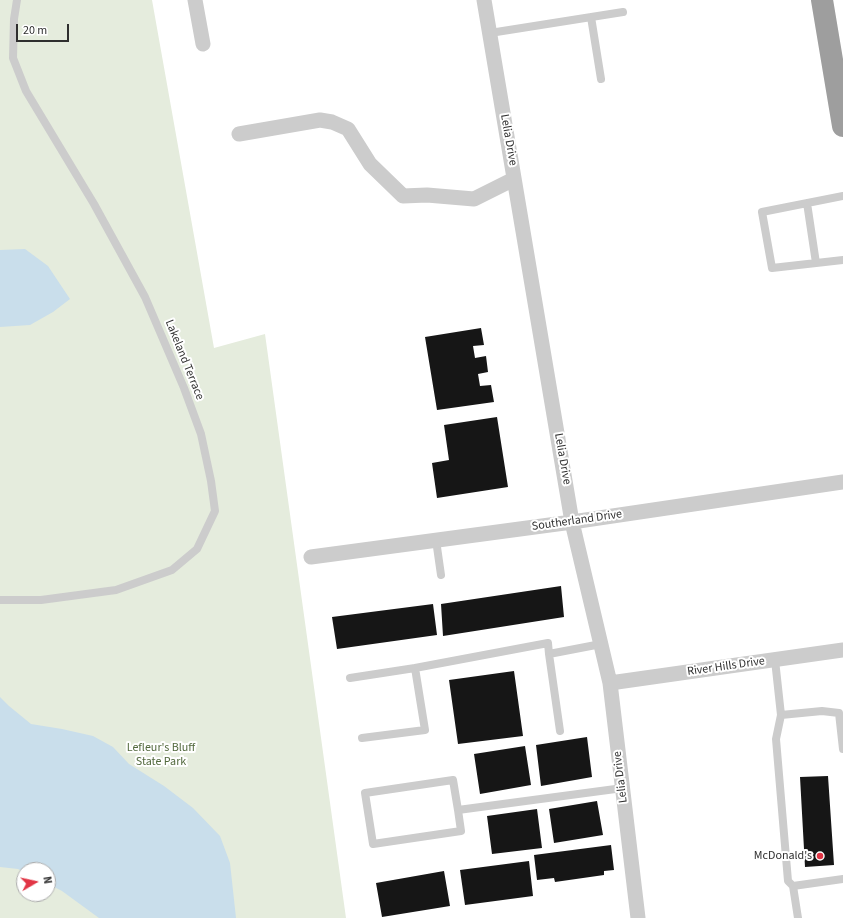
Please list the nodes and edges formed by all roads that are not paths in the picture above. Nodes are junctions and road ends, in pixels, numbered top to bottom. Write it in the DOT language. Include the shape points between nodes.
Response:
graph roads {
  1 [pos="17,0"];
  2 [pos="195,0"];
  3 [pos="484,0"];
  4 [pos="822,0"];
  5 [pos="623,12"];
  6 [pos="591,17"];
  7 [pos="835,27"];
  8 [pos="490,33"];
  9 [pos="203,44"];
  10 [pos="601,79"];
  11 [pos="843,126"];
  12 [pos="239,134"];
  13 [pos="514,178"];
  14 [pos="843,196"];
  15 [pos="807,203"];
  16 [pos="843,260"];
  17 [pos="816,263"];
  18 [pos="843,482"];
  19 [pos="572,522"];
  20 [pos="436,540"];
  21 [pos="311,557"];
  22 [pos="441,575"];
  23 [pos="0,600"];
  24 [pos="601,644"];
  25 [pos="843,650"];
  26 [pos="549,654"];
  27 [pos="775,660"];
  28 [pos="415,668"];
  29 [pos="350,678"];
  30 [pos="610,683"];
  31 [pos="841,713"];
  32 [pos="781,715"];
  33 [pos="560,731"];
  34 [pos="362,738"];
  35 [pos="843,749"];
  36 [pos="623,788"];
  37 [pos="458,810"];
  38 [pos="843,879"];
  39 [pos="793,886"];
  40 [pos="638,918"];
  41 [pos="798,918"];
  1 -- 23 [label="lane, Lakeland Terrace" via="13,58 26,92 94,204 145,297 201,434 212,481 215,511 198,549 172,570 116,590 41,600"];
  2 -- 9 [label="street"];
  3 -- 8 [label="street, Lelia Drive"];
  4 -- 7 [label="highway"];
  5 -- 6 [label="lane"];
  6 -- 8 [label="lane"];
  6 -- 10 [label="lane"];
  7 -- 11 [label="highway"];
  8 -- 13 [label="street, Lelia Drive"];
  12 -- 13 [label="street" via="320,120 332,122 348,129 370,164 403,196 427,195 474,199"];
  13 -- 19 [label="street, Lelia Drive"];
  14 -- 15 [label="lane"];
  15 -- 17 [label="lane"];
  15 -- 17 [label="lane" via="762,212 772,268"];
  16 -- 17 [label="lane"];
  18 -- 19 [label="street, Southerland Drive"];
  19 -- 20 [label="street, Southerland Drive"];
  19 -- 24 [label="street, Lelia Drive"];
  20 -- 21 [label="street, Southerland Drive"];
  20 -- 22 [label="lane"];
  24 -- 26 [label="lane"];
  24 -- 30 [label="street, Lelia Drive"];
  25 -- 27 [label="street, River Hills Drive"];
  26 -- 28 [label="lane" via="548,643"];
  26 -- 33 [label="lane"];
  27 -- 30 [label="street, River Hills Drive"];
  27 -- 32 [label="lane"];
  28 -- 29 [label="lane"];
  28 -- 34 [label="lane" via="425,730"];
  30 -- 36 [label="street, Lelia Drive"];
  31 -- 32 [label="lane" via="822,711"];
  31 -- 35 [label="lane"];
  32 -- 39 [label="lane" via="776,738 788,880"];
  36 -- 37 [label="lane"];
  36 -- 40 [label="street, Lelia Drive"];
  37 -- 37 [label="lane" via="461,831 373,844 365,793 453,780"];
  38 -- 39 [label="lane"];
  39 -- 41 [label="lane"];
}
